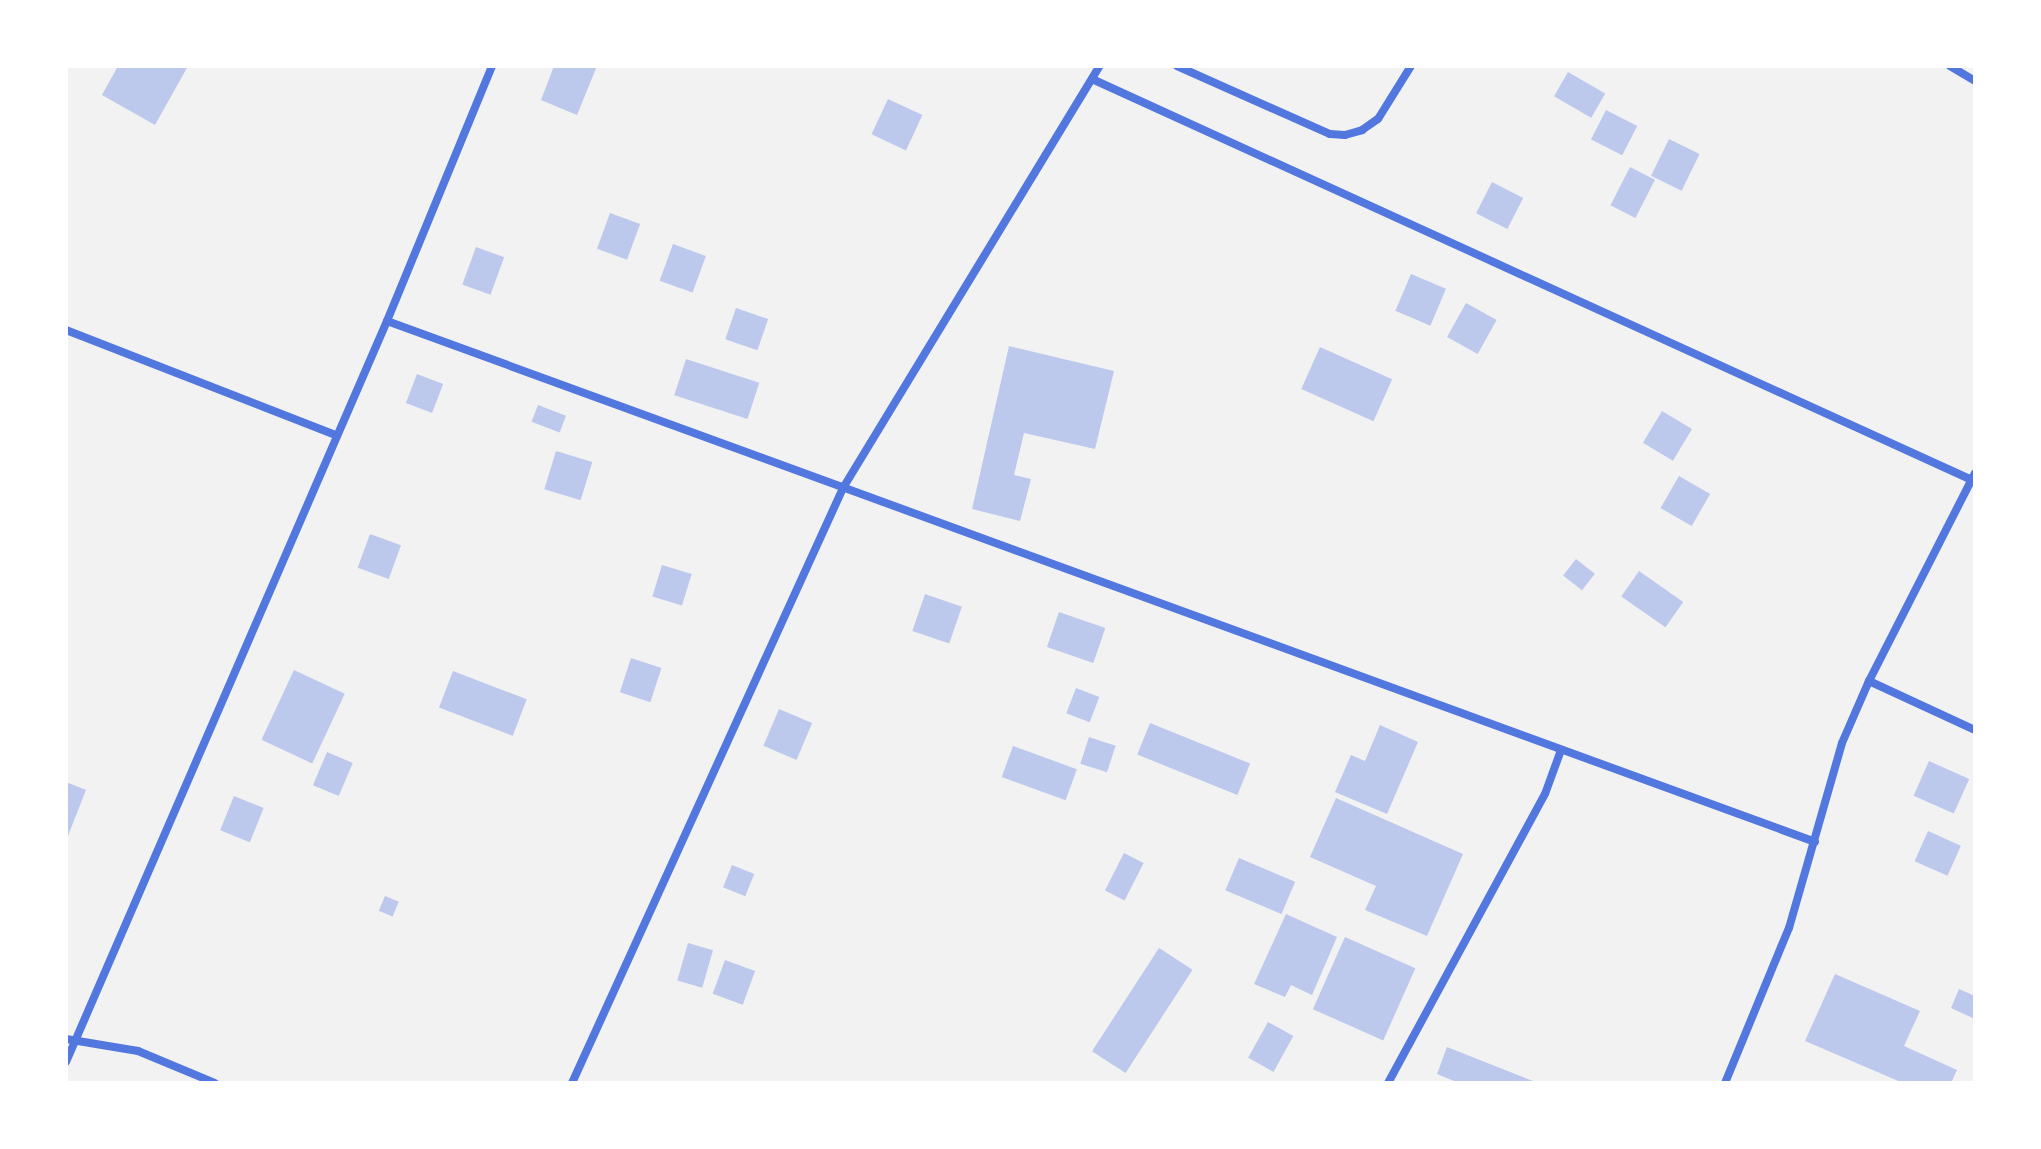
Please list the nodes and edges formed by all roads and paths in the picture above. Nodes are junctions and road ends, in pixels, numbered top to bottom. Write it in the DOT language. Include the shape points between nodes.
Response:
graph roads {
  1 [pos="492,66"];
  2 [pos="1100,66"];
  3 [pos="1177,66"];
  4 [pos="1411,66"];
  5 [pos="1950,66"];
  6 [pos="1092,79"];
  7 [pos="1975,81"];
  8 [pos="387,321"];
  9 [pos="66,330"];
  10 [pos="336,435"];
  11 [pos="1973,476"];
  12 [pos="843,488"];
  13 [pos="1869,681"];
  14 [pos="1975,730"];
  15 [pos="1561,750"];
  16 [pos="1815,842"];
  17 [pos="70,1040"];
  18 [pos="66,1062"];
  19 [pos="215,1083"];
  20 [pos="572,1083"];
  21 [pos="1388,1083"];
  22 [pos="1725,1083"];
  1 -- 8 [label="street"];
  2 -- 6 [label="street"];
  3 -- 4 [label="street" via="1330,134 1345,135 1378,119"];
  5 -- 7 [label="street"];
  6 -- 11 [label="street"];
  6 -- 12 [label="street"];
  8 -- 10 [label="street"];
  8 -- 12 [label="street"];
  9 -- 10 [label="street"];
  10 -- 17 [label="street"];
  11 -- 13 [label="street"];
  12 -- 15 [label="street"];
  12 -- 20 [label="street"];
  13 -- 14 [label="street"];
  13 -- 16 [label="street" via="1842,743"];
  15 -- 16 [label="street"];
  15 -- 21 [label="street" via="1545,794"];
  16 -- 22 [label="street" via="1789,928"];
  17 -- 18 [label="street"];
  17 -- 19 [label="street" via="138,1051"];
}
